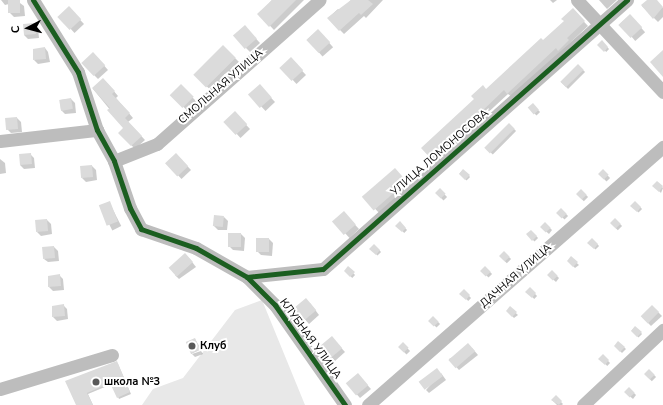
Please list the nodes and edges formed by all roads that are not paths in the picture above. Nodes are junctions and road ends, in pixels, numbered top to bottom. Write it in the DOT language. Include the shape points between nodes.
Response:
graph roads {
  1 [pos="33,0"];
  2 [pos="320,0"];
  3 [pos="577,0"];
  4 [pos="627,0"];
  5 [pos="599,26"];
  6 [pos="663,92"];
  7 [pos="97,130"];
  8 [pos="0,141"];
  9 [pos="663,146"];
  10 [pos="114,161"];
  11 [pos="247,277"];
  12 [pos="663,330"];
  13 [pos="112,355"];
  14 [pos="0,389"];
  15 [pos="345,405"];
  16 [pos="368,405"];
  17 [pos="582,405"];
  1 -- 7 [label="street, КЛУБНАЯ УЛИЦА" via="78,72"];
  2 -- 10 [label="street, СМОЛЬНАЯ УЛИЦА" via="157,144"];
  3 -- 5 [label="street"];
  4 -- 5 [label="street, УЛИЦА ЛОМОНОСОВА"];
  5 -- 6 [label="street"];
  5 -- 11 [label="street, УЛИЦА ЛОМОНОСОВА" via="323,269"];
  7 -- 8 [label="street"];
  7 -- 10 [label="street, КЛУБНАЯ УЛИЦА"];
  9 -- 16 [label="street, ДАЧНАЯ УЛИЦА"];
  10 -- 11 [label="street, КЛУБНАЯ УЛИЦА" via="130,208 141,229 196,248"];
  11 -- 15 [label="street, КЛУБНАЯ УЛИЦА" via="275,305"];
  12 -- 17 [label="street"];
  13 -- 14 [label="street"];
}
